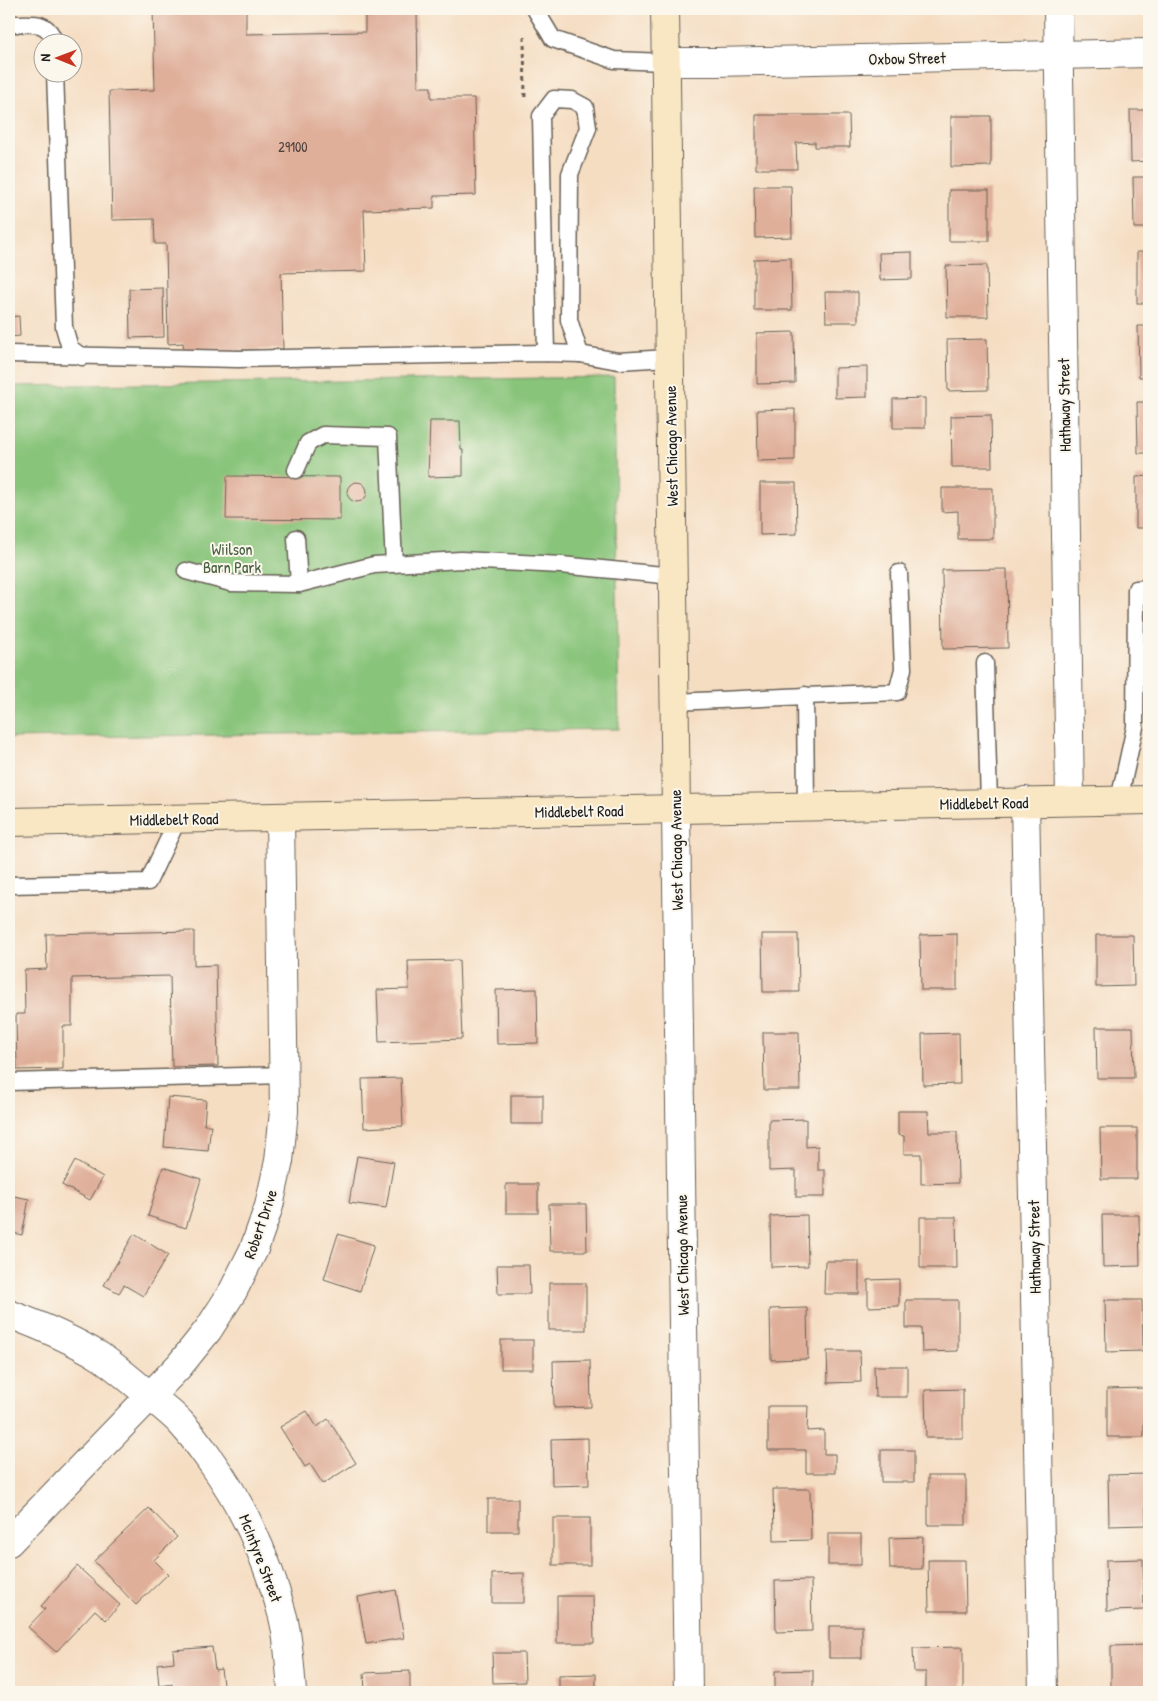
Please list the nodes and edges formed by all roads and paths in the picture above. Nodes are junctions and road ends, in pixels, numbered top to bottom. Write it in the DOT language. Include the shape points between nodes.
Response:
graph roads {
  1 [pos="535,9"];
  2 [pos="665,9"];
  3 [pos="1058,9"];
  4 [pos="9,24"];
  5 [pos="51,32"];
  6 [pos="1149,53"];
  7 [pos="1059,54"];
  8 [pos="665,62"];
  9 [pos="55,82"];
  10 [pos="546,353"];
  11 [pos="9,354"];
  12 [pos="580,354"];
  13 [pos="82,356"];
  14 [pos="669,358"];
  15 [pos="296,470"];
  16 [pos="296,538"];
  17 [pos="394,564"];
  18 [pos="186,571"];
  19 [pos="899,573"];
  20 [pos="673,576"];
  21 [pos="299,584"];
  22 [pos="1149,588"];
  23 [pos="986,663"];
  24 [pos="805,696"];
  25 [pos="674,702"];
  26 [pos="1070,800"];
  27 [pos="1119,800"];
  28 [pos="1149,800"];
  29 [pos="1025,801"];
  30 [pos="989,802"];
  31 [pos="806,807"];
  32 [pos="676,810"];
  33 [pos="280,817"];
  34 [pos="178,819"];
  35 [pos="9,822"];
  36 [pos="9,885"];
  37 [pos="284,1075"];
  38 [pos="9,1082"];
  39 [pos="9,1314"];
  40 [pos="150,1396"];
  41 [pos="9,1542"];
  42 [pos="292,1692"];
  43 [pos="688,1692"];
  44 [pos="1043,1692"];
  1 -- 8 [label="lane" via="553,39 614,60"];
  2 -- 8 [label="main road, West Chicago Avenue"];
  3 -- 7 [label="street, Hathaway Street"];
  4 -- 5 [label="lane" via="43,25"];
  6 -- 7 [label="street, Oxbow Street"];
  7 -- 8 [label="street, Oxbow Street"];
  7 -- 26 [label="street, Hathaway Street"];
  8 -- 14 [label="main road, West Chicago Avenue"];
  9 -- 13 [label="lane" via="64,327 70,348"];
  10 -- 12 [label="lane"];
  10 -- 12 [label="lane" via="541,116 554,99 572,100 585,108 588,128 570,174 570,320"];
  10 -- 13 [label="lane" via="238,359"];
  11 -- 13 [label="lane"];
  12 -- 14 [label="lane" via="618,361"];
  14 -- 20 [label="main road, West Chicago Avenue"];
  15 -- 17 [label="lane" via="308,443 323,435 388,437"];
  16 -- 21 [label="lane"];
  17 -- 20 [label="lane" via="465,560"];
  17 -- 21 [label="lane" via="374,565"];
  18 -- 21 [label="lane" via="232,583"];
  19 -- 24 [label="lane" via="903,669 897,692"];
  20 -- 25 [label="main road, West Chicago Avenue"];
  22 -- 27 [label="lane" via="1136,589 1135,727"];
  23 -- 30 [label="lane"];
  24 -- 25 [label="lane"];
  24 -- 31 [label="lane"];
  25 -- 32 [label="main road, West Chicago Avenue"];
  26 -- 27 [label="main road, Middlebelt Road"];
  26 -- 29 [label="main road, Middlebelt Road"];
  27 -- 28 [label="main road, Middlebelt Road"];
  29 -- 30 [label="main road, Middlebelt Road"];
  29 -- 44 [label="street, Hathaway Street"];
  30 -- 31 [label="main road, Middlebelt Road"];
  31 -- 32 [label="main road, Middlebelt Road"];
  32 -- 33 [label="main road, Middlebelt Road"];
  32 -- 43 [label="street, West Chicago Avenue"];
  33 -- 34 [label="main road, Middlebelt Road"];
  33 -- 37 [label="street, Robert Drive"];
  34 -- 35 [label="main road, Middlebelt Road"];
  34 -- 36 [label="lane" via="148,882"];
  37 -- 38 [label="lane"];
  37 -- 40 [label="street, Robert Drive" via="279,1161 269,1206 254,1249 208,1330"];
  39 -- 40 [label="street, McIntyre Street" via="71,1340 120,1370"];
  40 -- 41 [label="street, Robert Drive"];
  40 -- 42 [label="street, McIntyre Street" via="195,1440 242,1508 270,1573 283,1618"];
}
